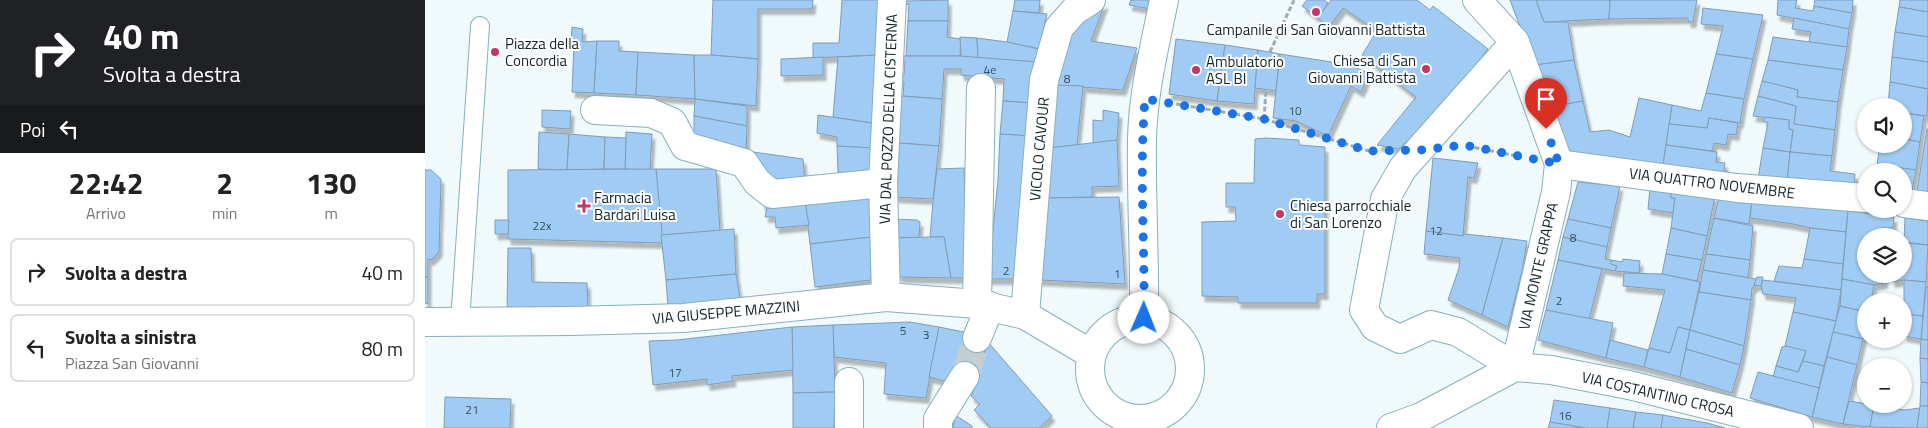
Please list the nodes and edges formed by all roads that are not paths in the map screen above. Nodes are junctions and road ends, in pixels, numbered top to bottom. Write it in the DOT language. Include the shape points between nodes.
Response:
graph roads {
  1 [pos="892,0"];
  2 [pos="1091,0"];
  3 [pos="1477,0"];
  4 [pos="1162,12"];
  5 [pos="480,26"];
  6 [pos="1515,42"];
  7 [pos="981,88"];
  8 [pos="595,110"];
  9 [pos="1559,164"];
  10 [pos="883,183"];
  11 [pos="1857,197"];
  12 [pos="1912,204"];
  13 [pos="1928,206"];
  14 [pos="886,297"];
  15 [pos="983,305"];
  16 [pos="1025,315"];
  17 [pos="1144,318"];
  18 [pos="425,322"];
  19 [pos="460,322"];
  20 [pos="977,338"];
  21 [pos="1091,354"];
  22 [pos="1515,367"];
  23 [pos="965,376"];
  24 [pos="849,382"];
  25 [pos="1152,423"];
  26 [pos="849,428"];
  27 [pos="937,428"];
  28 [pos="1391,428"];
  29 [pos="1799,428"];
  1 -- 10 [label="street, VIA DAL POZZO DELLA CISTERNA"];
  2 -- 16 [label="street, VICOLO CAVOUR" via="1074,10 1059,28 1044,80"];
  3 -- 6 [label="street"];
  4 -- 17 [label="street" via="1145,99 1142,138"];
  5 -- 19 [label="lane"];
  6 -- 9 [label="street"];
  6 -- 22 [label="street" via="1403,168 1385,199 1363,310 1375,327 1400,339 1431,325 1458,332"];
  7 -- 15 [label="street"];
  8 -- 10 [label="street" via="651,112 672,122 685,146 744,163 757,182 772,194"];
  9 -- 11 [label="street, VIA QUATTRO NOVEMBRE" via="1737,188"];
  9 -- 22 [label="street, VIA MONTE GRAPPA" via="1556,192"];
  10 -- 14 [label="street, VIA DAL POZZO DELLA CISTERNA"];
  12 -- 13 [label="street"];
  14 -- 15 [label="street, VIA GIUSEPPE MAZZINI"];
  14 -- 19 [label="street, VIA GIUSEPPE MAZZINI" via="684,318"];
  15 -- 16 [label="street, VIA GIUSEPPE MAZZINI"];
  15 -- 20 [label="street"];
  16 -- 21 [label="street, VIA GIUSEPPE MAZZINI"];
  17 -- 21 [label="street" via="1111,327"];
  17 -- 25 [label="street" via="1169,327 1186,347 1191,374 1181,399"];
  18 -- 19 [label="street, VIA GIUSEPPE MAZZINI"];
  21 -- 25 [label="street" via="1090,384 1107,408"];
  22 -- 28 [label="street" via="1421,417"];
  22 -- 29 [label="street, VIA COSTANTINO CROSA" via="1551,370 1629,385"];
  23 -- 27 [label="street" via="938,419"];
  24 -- 26 [label="street"];
}
